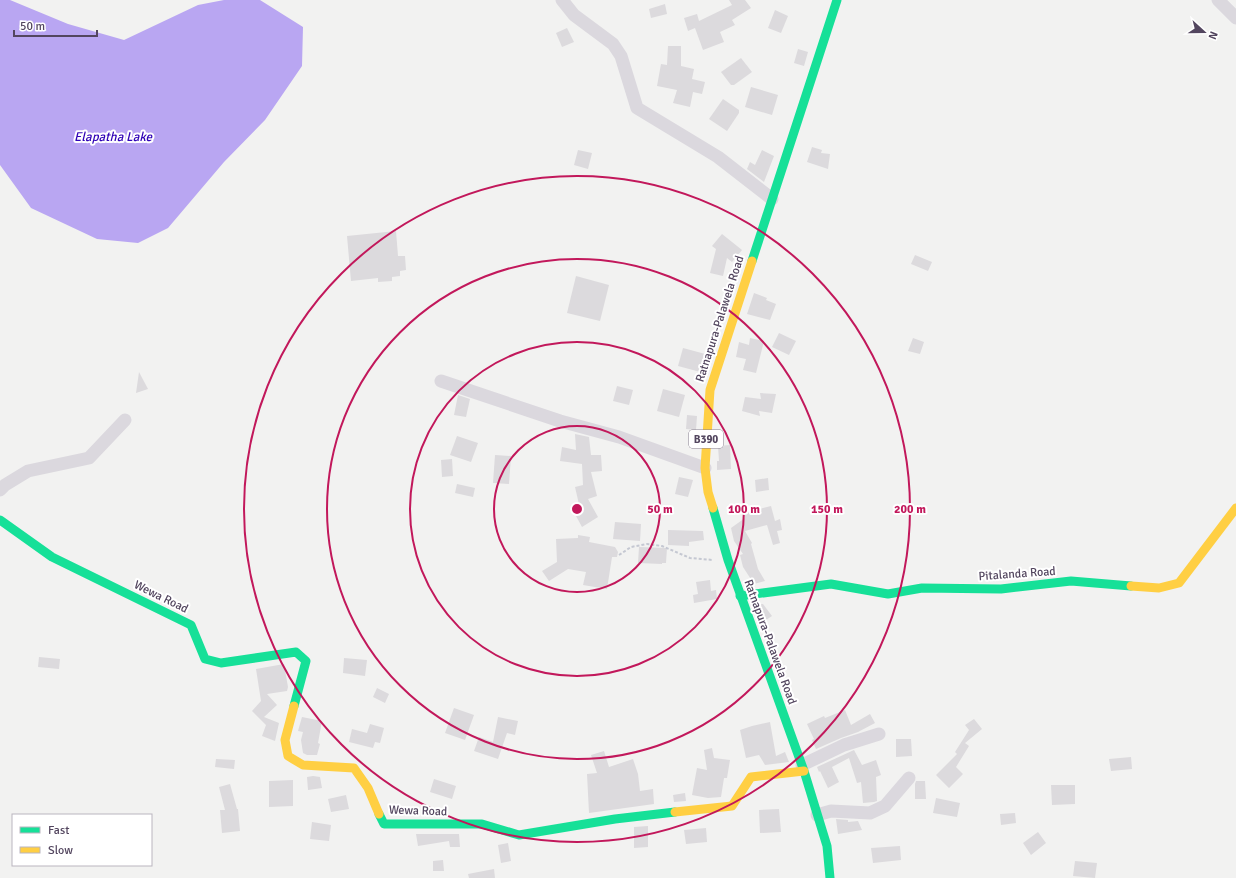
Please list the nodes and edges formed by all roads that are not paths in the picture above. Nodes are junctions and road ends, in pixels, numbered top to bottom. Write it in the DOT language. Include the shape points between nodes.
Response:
graph roads {
  1 [pos="562,0"];
  2 [pos="838,0"];
  3 [pos="1218,0"];
  4 [pos="1236,18"];
  5 [pos="772,199"];
  6 [pos="441,381"];
  7 [pos="125,420"];
  8 [pos="705,468"];
  9 [pos="0,490"];
  10 [pos="1236,508"];
  11 [pos="0,520"];
  12 [pos="740,596"];
  13 [pos="879,734"];
  14 [pos="803,768"];
  15 [pos="909,778"];
  16 [pos="817,815"];
  17 [pos="830,878"];
  1 -- 5 [label="street" via="574,15 613,44 621,56 637,108 718,157"];
  2 -- 5 [label="street, Ratnapura-Palawela Road / B390"];
  3 -- 4 [label="street"];
  5 -- 8 [label="street, Ratnapura-Palawela Road / B390" via="710,390"];
  6 -- 8 [label="street" via="560,421 620,437"];
  7 -- 9 [label="street" via="89,458 28,471"];
  8 -- 12 [label="street, Ratnapura-Palawela Road / B390" via="708,492"];
  10 -- 12 [label="street, Pitalanda Road" via="1179,583 1159,588 1071,581 1001,589 922,588 888,594 831,584"];
  11 -- 14 [label="street, Wewa Road" via="52,557 191,625 206,659 221,663 296,652 306,661 285,740 288,756 303,764 354,768 368,788 384,824 482,824 519,835 616,819 732,806 751,777"];
  12 -- 14 [label="street, Ratnapura-Palawela Road / B390"];
  13 -- 14 [label="street" via="844,745"];
  14 -- 16 [label="street, Ratnapura-Palawela Road / B390"];
  15 -- 16 [label="street" via="885,806 870,813 831,811"];
  16 -- 17 [label="street, Ratnapura-Palawela Road / B390" via="827,846"];
}
